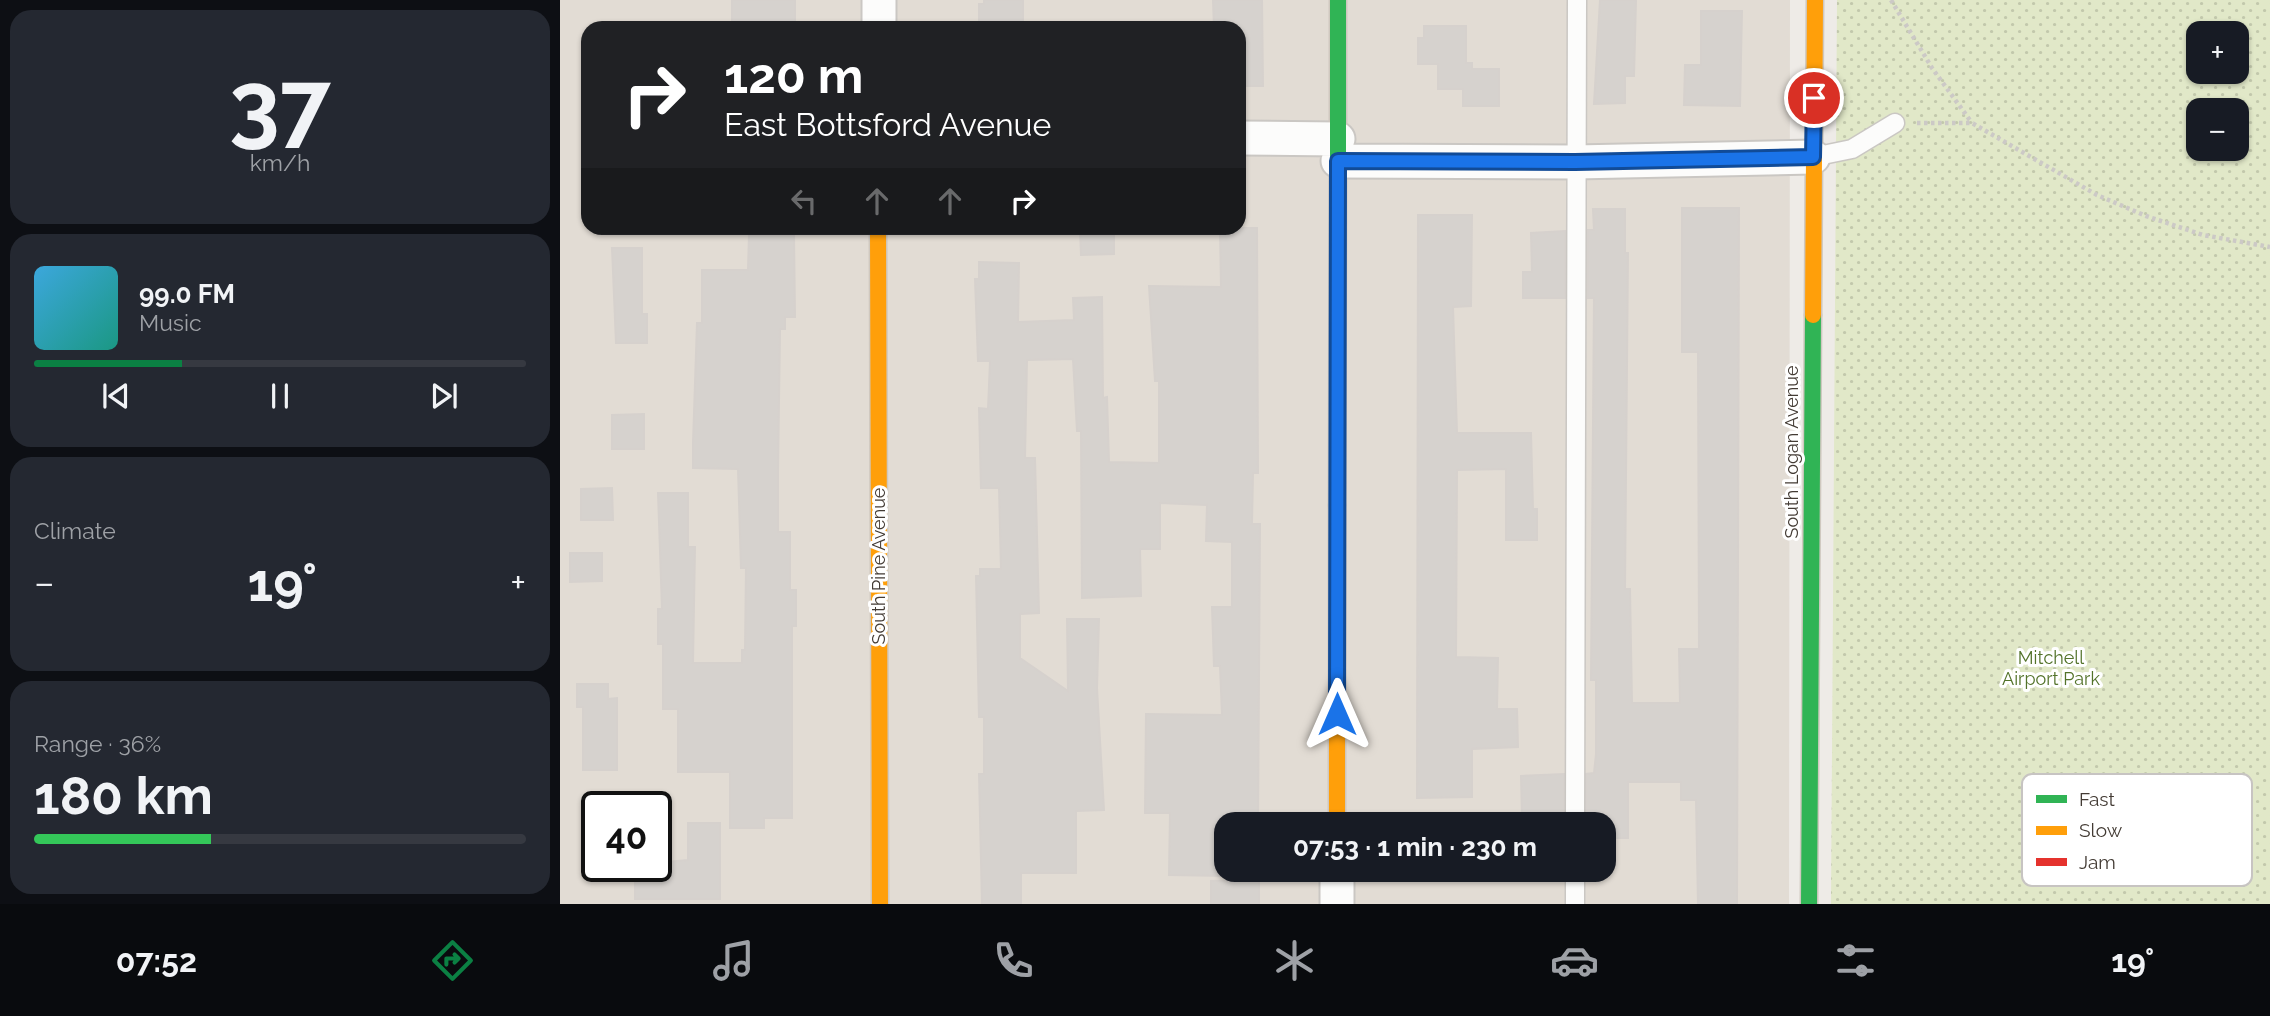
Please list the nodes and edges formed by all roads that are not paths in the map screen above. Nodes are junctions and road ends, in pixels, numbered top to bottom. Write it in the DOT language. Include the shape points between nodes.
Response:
graph roads {
  1 [pos="879,0"];
  2 [pos="1338,0"];
  3 [pos="1577,0"];
  4 [pos="1815,0"];
  5 [pos="879,21"];
  6 [pos="1895,123"];
  7 [pos="1246,139"];
  8 [pos="1338,150"];
  9 [pos="1813,157"];
  10 [pos="1575,162"];
  11 [pos="878,235"];
  12 [pos="1337,812"];
  13 [pos="1575,812"];
  14 [pos="1337,882"];
  15 [pos="1575,882"];
  16 [pos="880,904"];
  17 [pos="1337,904"];
  18 [pos="1575,904"];
  19 [pos="1809,904"];
  1 -- 5 [label="street"];
  2 -- 8 [label="street"];
  3 -- 10 [label="lane"];
  4 -- 9 [label="street, South Logan Avenue"];
  6 -- 9 [label="lane" via="1852,149"];
  7 -- 8 [label="street"];
  8 -- 10 [label="street"];
  8 -- 12 [label="street"];
  9 -- 10 [label="street"];
  9 -- 19 [label="street, South Logan Avenue"];
  10 -- 13 [label="lane"];
  11 -- 16 [label="street, South Pine Avenue"];
  14 -- 17 [label="street"];
  15 -- 18 [label="lane"];
}
